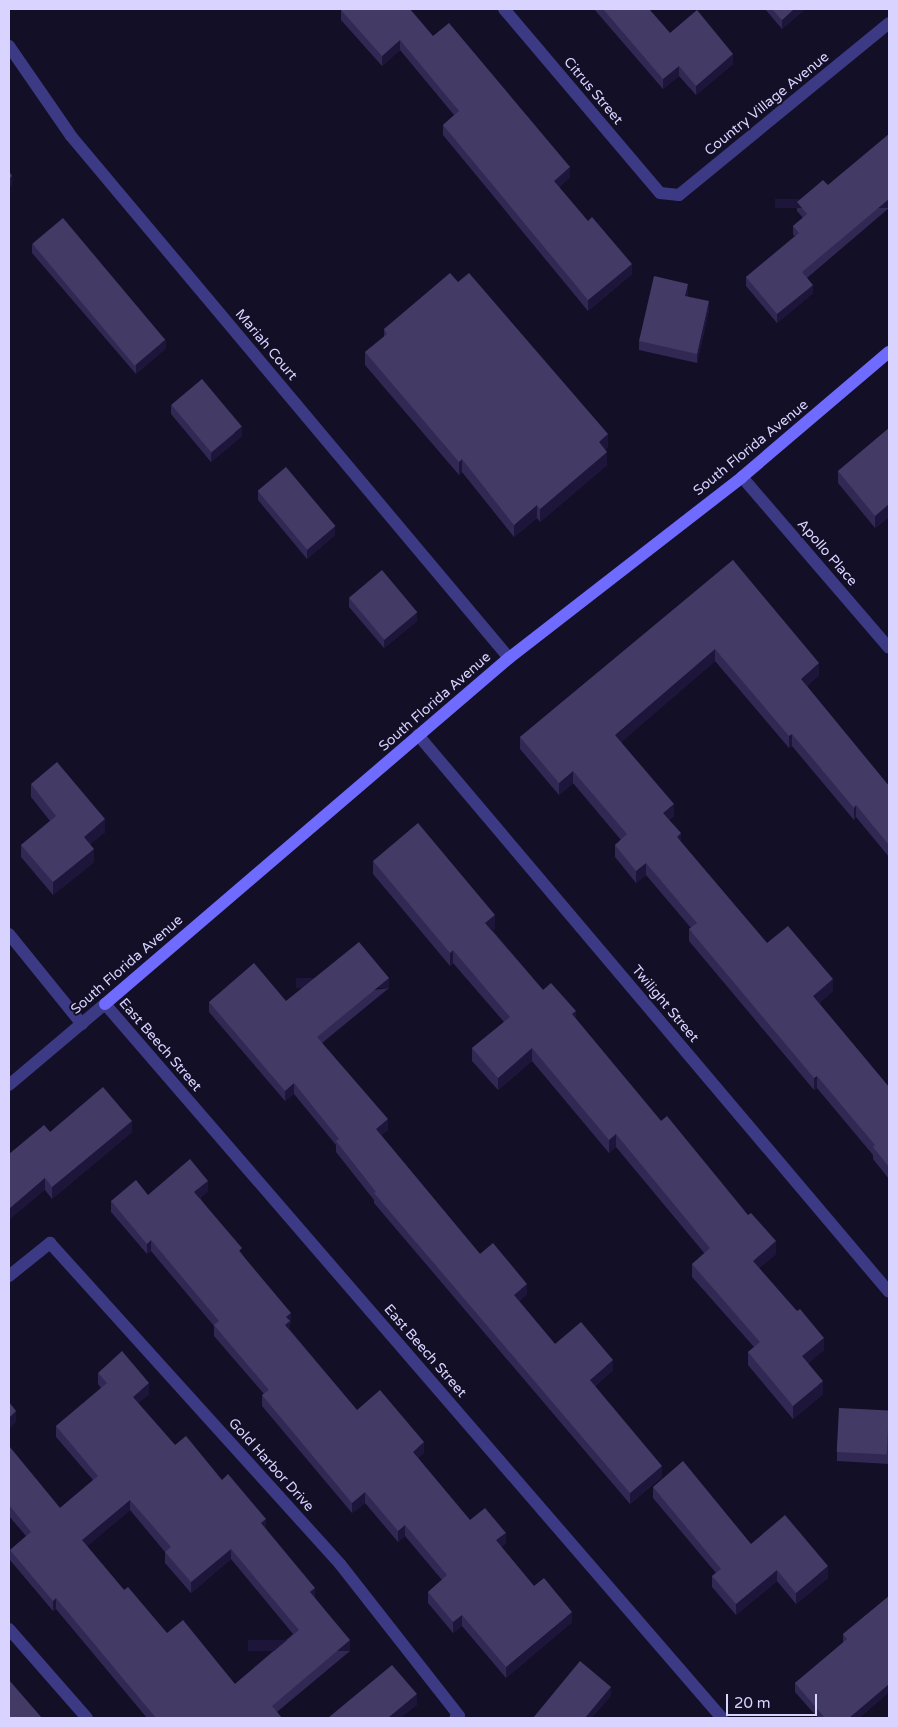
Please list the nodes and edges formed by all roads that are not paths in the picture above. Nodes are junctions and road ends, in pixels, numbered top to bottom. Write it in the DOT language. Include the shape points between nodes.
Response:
graph roads {
  1 [pos="504,9"];
  2 [pos="889,23"];
  3 [pos="9,46"];
  4 [pos="660,193"];
  5 [pos="889,352"];
  6 [pos="742,477"];
  7 [pos="889,648"];
  8 [pos="509,658"];
  9 [pos="418,735"];
  10 [pos="9,934"];
  11 [pos="105,1004"];
  12 [pos="82,1024"];
  13 [pos="9,1085"];
  14 [pos="9,1276"];
  15 [pos="889,1292"];
  16 [pos="9,1629"];
  17 [pos="457,1717"];
  18 [pos="87,1718"];
  19 [pos="722,1718"];
  1 -- 4 [label="street, Citrus Street"];
  2 -- 4 [label="street, Country Village Avenue" via="679,195"];
  3 -- 8 [label="street, Mariah Court" via="71,136"];
  5 -- 6 [label="street, South Florida Avenue"];
  6 -- 7 [label="street, Apollo Place"];
  6 -- 8 [label="street, South Florida Avenue"];
  8 -- 9 [label="street, South Florida Avenue"];
  9 -- 11 [label="street, South Florida Avenue"];
  9 -- 15 [label="street, Twilight Street"];
  10 -- 12 [label="street"];
  11 -- 12 [label="street, South Florida Avenue"];
  11 -- 19 [label="street, East Beech Street"];
  12 -- 13 [label="street, South Florida Avenue"];
  14 -- 17 [label="street, Gold Harbor Drive" via="50,1243 340,1564"];
  16 -- 18 [label="street"];
}
